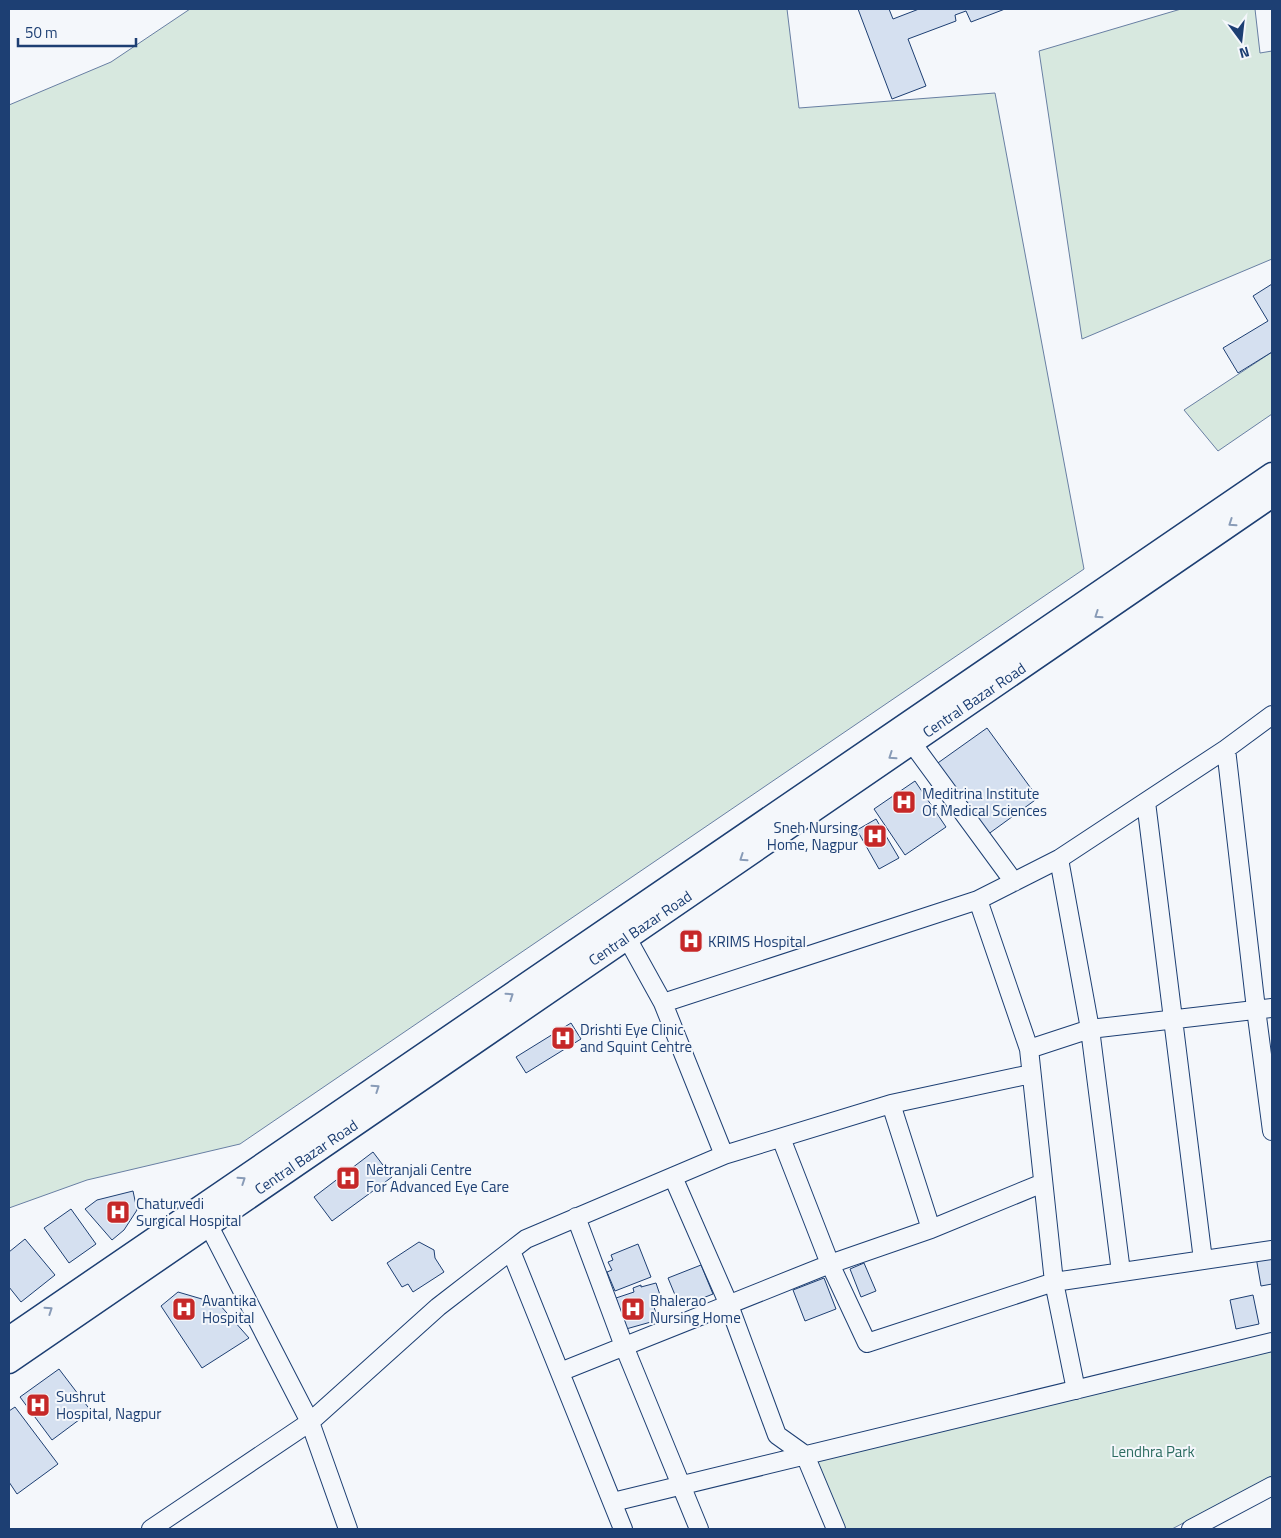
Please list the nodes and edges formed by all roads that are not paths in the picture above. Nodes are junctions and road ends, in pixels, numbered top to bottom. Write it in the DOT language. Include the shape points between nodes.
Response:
graph roads {
  1 [pos="1272,474"];
  2 [pos="1272,496"];
  3 [pos="1272,715"];
  4 [pos="912,743"];
  5 [pos="1226,749"];
  6 [pos="1146,802"];
  7 [pos="1059,859"];
  8 [pos="1014,882"];
  9 [pos="978,900"];
  10 [pos="626,938"];
  11 [pos="663,1003"];
  12 [pos="1264,1008"];
  13 [pos="1173,1019"];
  14 [pos="1090,1029"];
  15 [pos="1029,1049"];
  16 [pos="1032,1074"];
  17 [pos="891,1104"];
  18 [pos="1272,1131"];
  19 [pos="781,1138"];
  20 [pos="724,1155"];
  21 [pos="673,1177"];
  22 [pos="1043,1183"];
  23 [pos="202,1217"];
  24 [pos="576,1218"];
  25 [pos="931,1229"];
  26 [pos="1272,1250"];
  27 [pos="511,1251"];
  28 [pos="1203,1260"];
  29 [pos="830,1264"];
  30 [pos="1121,1272"];
  31 [pos="1054,1282"];
  32 [pos="729,1305"];
  33 [pos="9,1338"];
  34 [pos="1272,1342"];
  35 [pos="624,1346"];
  36 [pos="9,1362"];
  37 [pos="560,1372"];
  38 [pos="1076,1390"];
  39 [pos="310,1422"];
  40 [pos="804,1455"];
  41 [pos="681,1486"];
  42 [pos="1272,1486"];
  43 [pos="613,1502"];
  44 [pos="151,1529"];
  45 [pos="348,1529"];
  46 [pos="624,1529"];
  47 [pos="699,1529"];
  48 [pos="836,1529"];
  49 [pos="1191,1529"];
  23 -- 1 [label="main road, Central Bazar Road, one-way"];
  2 -- 4 [label="main road, Central Bazar Road, one-way"];
  3 -- 5 [label="street"];
  4 -- 8 [label="street"];
  4 -- 10 [label="main road, Central Bazar Road, one-way"];
  5 -- 6 [label="street"];
  5 -- 12 [label="street"];
  6 -- 7 [label="street"];
  6 -- 13 [label="street"];
  7 -- 8 [label="street"];
  7 -- 14 [label="street"];
  8 -- 9 [label="street"];
  9 -- 11 [label="street"];
  9 -- 15 [label="street"];
  10 -- 11 [label="street"];
  10 -- 23 [label="main road, Central Bazar Road"];
  11 -- 20 [label="street"];
  12 -- 13 [label="street"];
  12 -- 18 [label="street"];
  13 -- 14 [label="street"];
  13 -- 28 [label="street"];
  14 -- 15 [label="street"];
  14 -- 30 [label="street"];
  15 -- 16 [label="street"];
  16 -- 17 [label="street"];
  16 -- 22 [label="street"];
  17 -- 19 [label="street"];
  17 -- 25 [label="street"];
  19 -- 20 [label="street"];
  19 -- 29 [label="street"];
  20 -- 21 [label="street"];
  21 -- 24 [label="street"];
  21 -- 32 [label="street"];
  22 -- 25 [label="street"];
  22 -- 31 [label="street"];
  33 -- 23 [label="main road, Central Bazar Road, one-way"];
  23 -- 36 [label="main road, Central Bazar Road"];
  23 -- 39 [label="street"];
  24 -- 27 [label="street" via="526,1239"];
  24 -- 35 [label="street"];
  25 -- 29 [label="street"];
  26 -- 28 [label="street"];
  27 -- 37 [label="street"];
  27 -- 39 [label="street" via="438,1307"];
  28 -- 30 [label="street"];
  29 -- 31 [label="street" via="867,1343"];
  29 -- 32 [label="street"];
  30 -- 31 [label="street"];
  31 -- 38 [label="street"];
  32 -- 35 [label="street"];
  32 -- 40 [label="street" via="777,1435"];
  34 -- 38 [label="street"];
  35 -- 37 [label="street"];
  35 -- 41 [label="street"];
  37 -- 43 [label="street"];
  38 -- 40 [label="street"];
  39 -- 44 [label="street"];
  39 -- 45 [label="street"];
  40 -- 41 [label="street"];
  40 -- 48 [label="street"];
  41 -- 43 [label="street"];
  41 -- 47 [label="street"];
  42 -- 49 [label="street"];
  43 -- 46 [label="street"];
}
